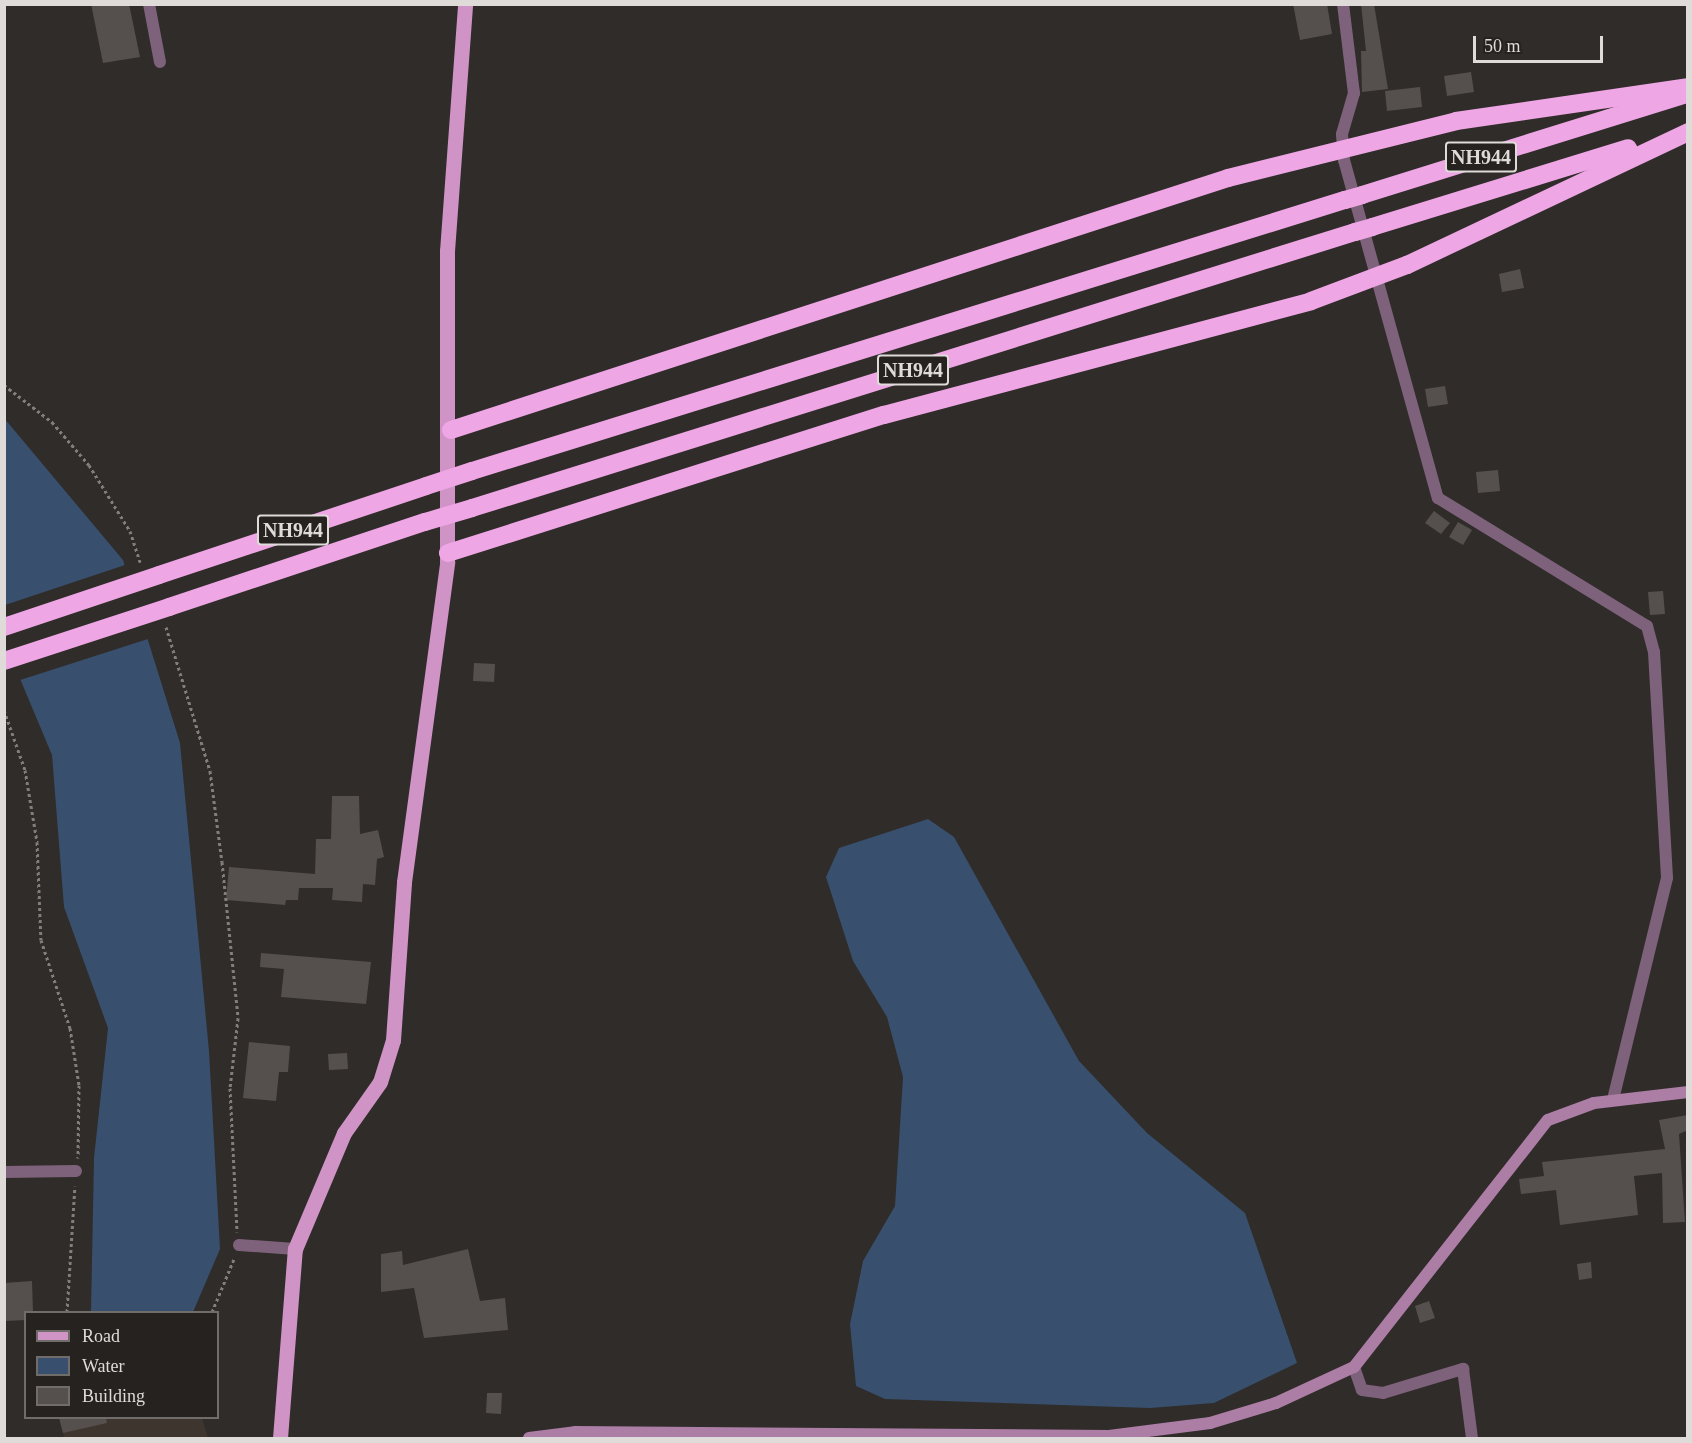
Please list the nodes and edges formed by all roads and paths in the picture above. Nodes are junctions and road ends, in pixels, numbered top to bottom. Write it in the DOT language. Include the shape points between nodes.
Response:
graph roads {
  1 [pos="149,4"];
  2 [pos="465,4"];
  3 [pos="1343,4"];
  4 [pos="160,62"];
  5 [pos="1688,87"];
  6 [pos="1688,94"];
  7 [pos="1688,131"];
  8 [pos="1342,148"];
  9 [pos="1377,278"];
  10 [pos="4,385"];
  11 [pos="451,430"];
  12 [pos="448,553"];
  13 [pos="152,575"];
  14 [pos="166,613"];
  15 [pos="4,627"];
  16 [pos="4,661"];
  17 [pos="4,710"];
  18 [pos="1688,1092"];
  19 [pos="1612,1100"];
  20 [pos="76,1171"];
  21 [pos="4,1173"];
  22 [pos="239,1245"];
  23 [pos="295,1249"];
  24 [pos="67,1311"];
  25 [pos="212,1311"];
  26 [pos="1354,1367"];
  27 [pos="985,1437"];
  28 [pos="280,1438"];
  29 [pos="529,1438"];
  30 [pos="1472,1438"];
  1 -- 4 [label="street"];
  2 -- 11 [label="main road" via="447,251"];
  3 -- 8 [label="street" via="1354,93"];
  5 -- 8 [label="highway" via="1516,110"];
  6 -- 13 [label="highway, NH944 / NH944, bridge" via="472,471"];
  7 -- 9 [label="highway"];
  7 -- 14 [label="highway, NH944 / NH944, bridge" via="425,522"];
  8 -- 9 [label="street"];
  8 -- 11 [label="highway" via="1089,221"];
  9 -- 12 [label="highway" via="1311,301 884,415"];
  9 -- 19 [label="street" via="1438,498 1647,626 1654,652 1667,878"];
  10 -- 13 [label="path" via="52,422 89,465"];
  11 -- 12 [label="main road"];
  12 -- 23 [label="main road" via="404,882 393,1040 380,1082 344,1133"];
  13 -- 15 [label="highway, NH944 / NH944, bridge"];
  14 -- 16 [label="highway, NH944 / NH944, bridge"];
  14 -- 22 [label="path" via="210,771 222,862 238,1018 230,1150"];
  17 -- 20 [label="path" via="26,770 37,842 41,940 72,1039 79,1085"];
  18 -- 19 [label="street"];
  19 -- 26 [label="street" via="1548,1120"];
  20 -- 21 [label="street"];
  20 -- 24 [label="path"];
  22 -- 23 [label="street"];
  22 -- 25 [label="path"];
  23 -- 28 [label="main road"];
  26 -- 27 [label="street" via="1276,1402 1210,1423 1109,1436"];
  26 -- 30 [label="street" via="1362,1390 1383,1394 1463,1369"];
  27 -- 29 [label="street" via="575,1432"];
}
